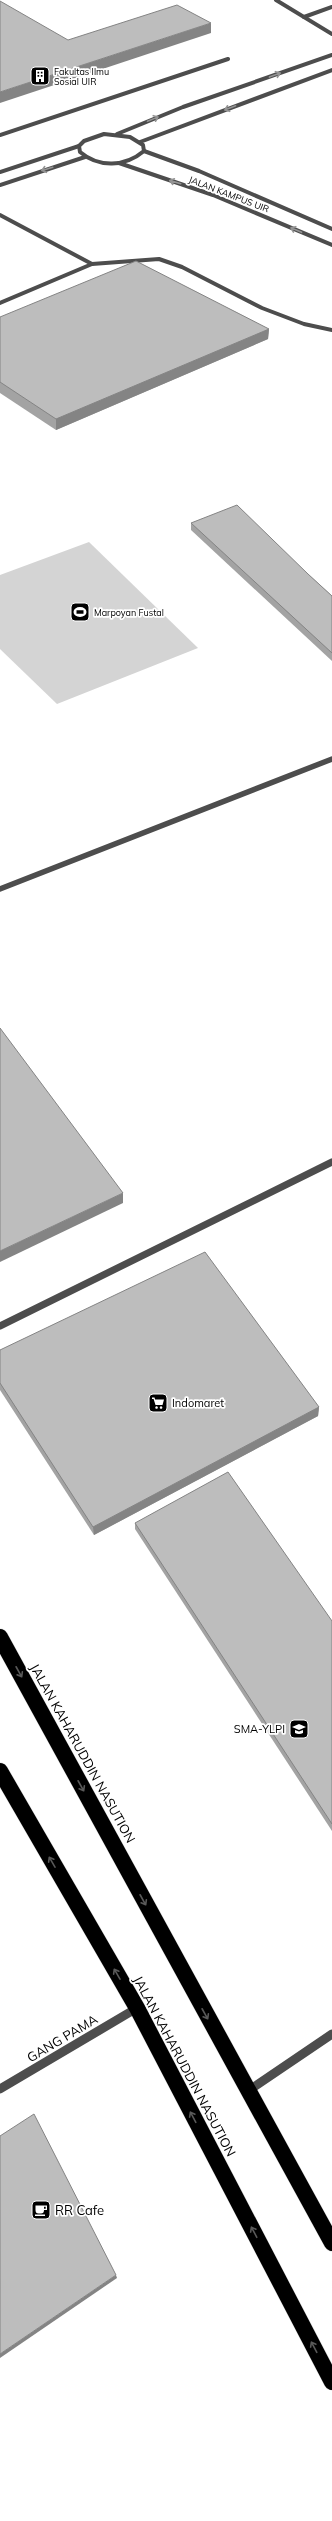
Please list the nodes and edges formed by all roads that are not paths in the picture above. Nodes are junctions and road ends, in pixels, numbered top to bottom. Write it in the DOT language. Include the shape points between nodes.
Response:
graph roads {
  1 [pos="276,0"];
  2 [pos="332,6"];
  3 [pos="304,16"];
  4 [pos="332,34"];
  5 [pos="332,55"];
  6 [pos="228,59"];
  7 [pos="332,70"];
  8 [pos="117,134"];
  9 [pos="0,135"];
  10 [pos="140,142"];
  11 [pos="79,146"];
  12 [pos="144,151"];
  13 [pos="85,157"];
  14 [pos="119,163"];
  15 [pos="0,172"];
  16 [pos="0,185"];
  17 [pos="0,214"];
  18 [pos="332,229"];
  19 [pos="332,245"];
  20 [pos="92,264"];
  21 [pos="0,303"];
  22 [pos="332,330"];
  23 [pos="332,759"];
  24 [pos="0,889"];
  25 [pos="332,1162"];
  26 [pos="0,1326"];
  27 [pos="0,1637"];
  28 [pos="0,1771"];
  29 [pos="137,2008"];
  30 [pos="332,2034"];
  31 [pos="0,2089"];
  32 [pos="247,2091"];
  33 [pos="332,2243"];
  34 [pos="332,2382"];
  1 -- 3 [label="street"];
  2 -- 3 [label="street"];
  3 -- 4 [label="street"];
  8 -- 5 [label="street, one-way" via="184,107"];
  6 -- 9 [label="street"];
  7 -- 10 [label="street, one-way"];
  8 -- 10 [label="street" via="129,136"];
  8 -- 11 [label="street" via="93,136"];
  10 -- 12 [label="street"];
  11 -- 13 [label="street"];
  11 -- 15 [label="street"];
  12 -- 14 [label="street" via="130,160"];
  12 -- 18 [label="street, JALAN KAMPUS UIR" via="198,171"];
  13 -- 14 [label="street, JALAN KAMPUS UIR" via="106,163"];
  13 -- 16 [label="street, one-way"];
  19 -- 14 [label="street, JALAN KAMPUS UIR, one-way" via="213,195"];
  17 -- 20 [label="street"];
  20 -- 21 [label="street"];
  20 -- 22 [label="street" via="159,258 262,308 304,324"];
  23 -- 24 [label="street"];
  25 -- 26 [label="street"];
  27 -- 32 [label="highway, JALAN KAHARUDDIN NASUTION, one-way"];
  29 -- 28 [label="highway, JALAN KAHARUDDIN NASUTION, one-way"];
  29 -- 31 [label="street, GANG PAMA"];
  34 -- 29 [label="highway, JALAN KAHARUDDIN NASUTION, one-way"];
  30 -- 32 [label="street"];
  32 -- 33 [label="highway, JALAN KAHARUDDIN NASUTION"];
}
